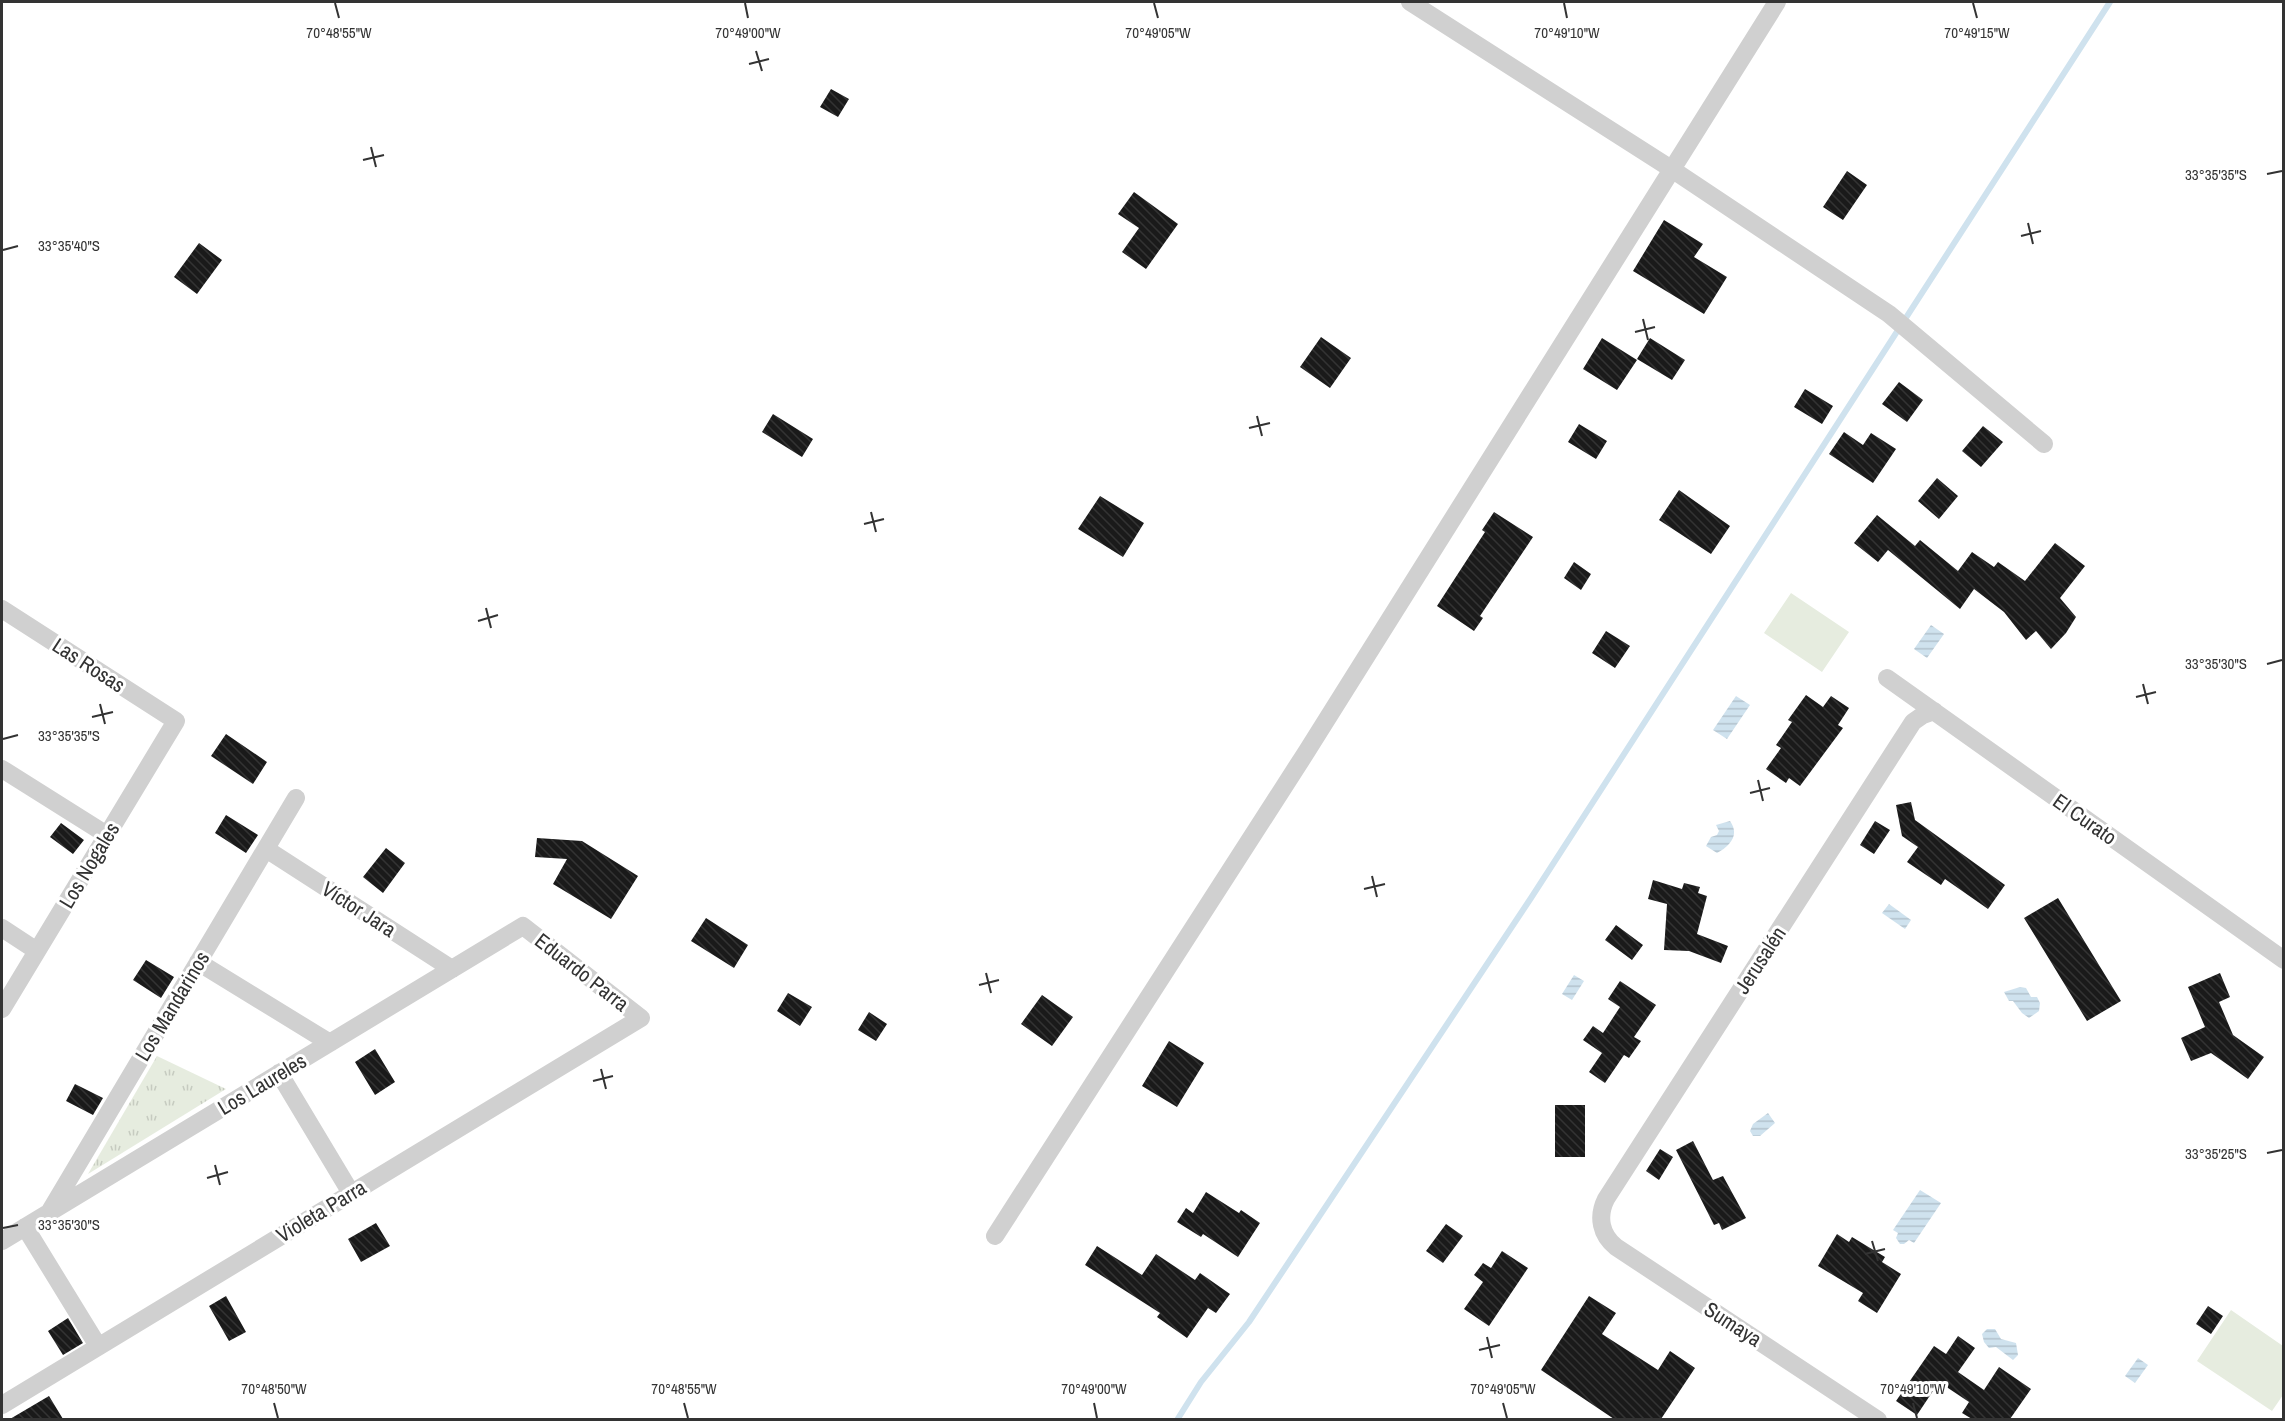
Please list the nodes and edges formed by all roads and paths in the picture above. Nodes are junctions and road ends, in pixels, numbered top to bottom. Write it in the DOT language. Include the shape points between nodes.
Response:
graph roads {
  1 [pos="1410,2"];
  2 [pos="1777,2"];
  3 [pos="1672,170"];
  4 [pos="2044,444"];
  5 [pos="2,609"];
  6 [pos="1887,678"];
  7 [pos="1934,711"];
  8 [pos="176,721"];
  9 [pos="2,769"];
  10 [pos="296,798"];
  11 [pos="107,835"];
  12 [pos="266,849"];
  13 [pos="523,926"];
  14 [pos="2,928"];
  15 [pos="37,951"];
  16 [pos="2283,960"];
  17 [pos="198,962"];
  18 [pos="452,969"];
  19 [pos="2,1009"];
  20 [pos="641,1018"];
  21 [pos="330,1043"];
  22 [pos="279,1074"];
  23 [pos="351,1193"];
  24 [pos="49,1213"];
  25 [pos="1600,1220"];
  26 [pos="25,1227"];
  27 [pos="995,1236"];
  28 [pos="2,1241"];
  29 [pos="98,1346"];
  30 [pos="2,1405"];
  31 [pos="1878,1419"];
  1 -- 3 [label="street"];
  2 -- 3 [label="street"];
  3 -- 4 [label="street" via="1889,314"];
  3 -- 27 [label="street" via="1307,751"];
  5 -- 8 [label="street, Las Rosas"];
  6 -- 7 [label="street, El Curato"];
  7 -- 16 [label="street, El Curato"];
  7 -- 25 [label="street, Jerusalén" via="1912,722 1606,1199"];
  8 -- 11 [label="street, Los Nogales"];
  9 -- 11 [label="street"];
  10 -- 12 [label="street, Los Mandarinos"];
  11 -- 15 [label="street, Los Nogales"];
  12 -- 17 [label="street, Los Mandarinos"];
  12 -- 18 [label="street, Víctor Jara"];
  13 -- 18 [label="street, Los Laureles"];
  13 -- 20 [label="street, Eduardo Parra"];
  14 -- 15 [label="street"];
  15 -- 19 [label="street, Los Nogales"];
  17 -- 21 [label="street"];
  17 -- 24 [label="street, Los Mandarinos"];
  18 -- 21 [label="street, Los Laureles"];
  20 -- 23 [label="street, Violeta Parra"];
  21 -- 22 [label="street, Los Laureles"];
  22 -- 23 [label="street"];
  22 -- 24 [label="street, Los Laureles"];
  23 -- 29 [label="street, Violeta Parra"];
  24 -- 26 [label="street, Los Laureles"];
  25 -- 31 [label="street, Sumaya" via="1605,1235 1616,1247"];
  26 -- 28 [label="street, Los Laureles"];
  26 -- 29 [label="street"];
  29 -- 30 [label="street, Violeta Parra"];
}
